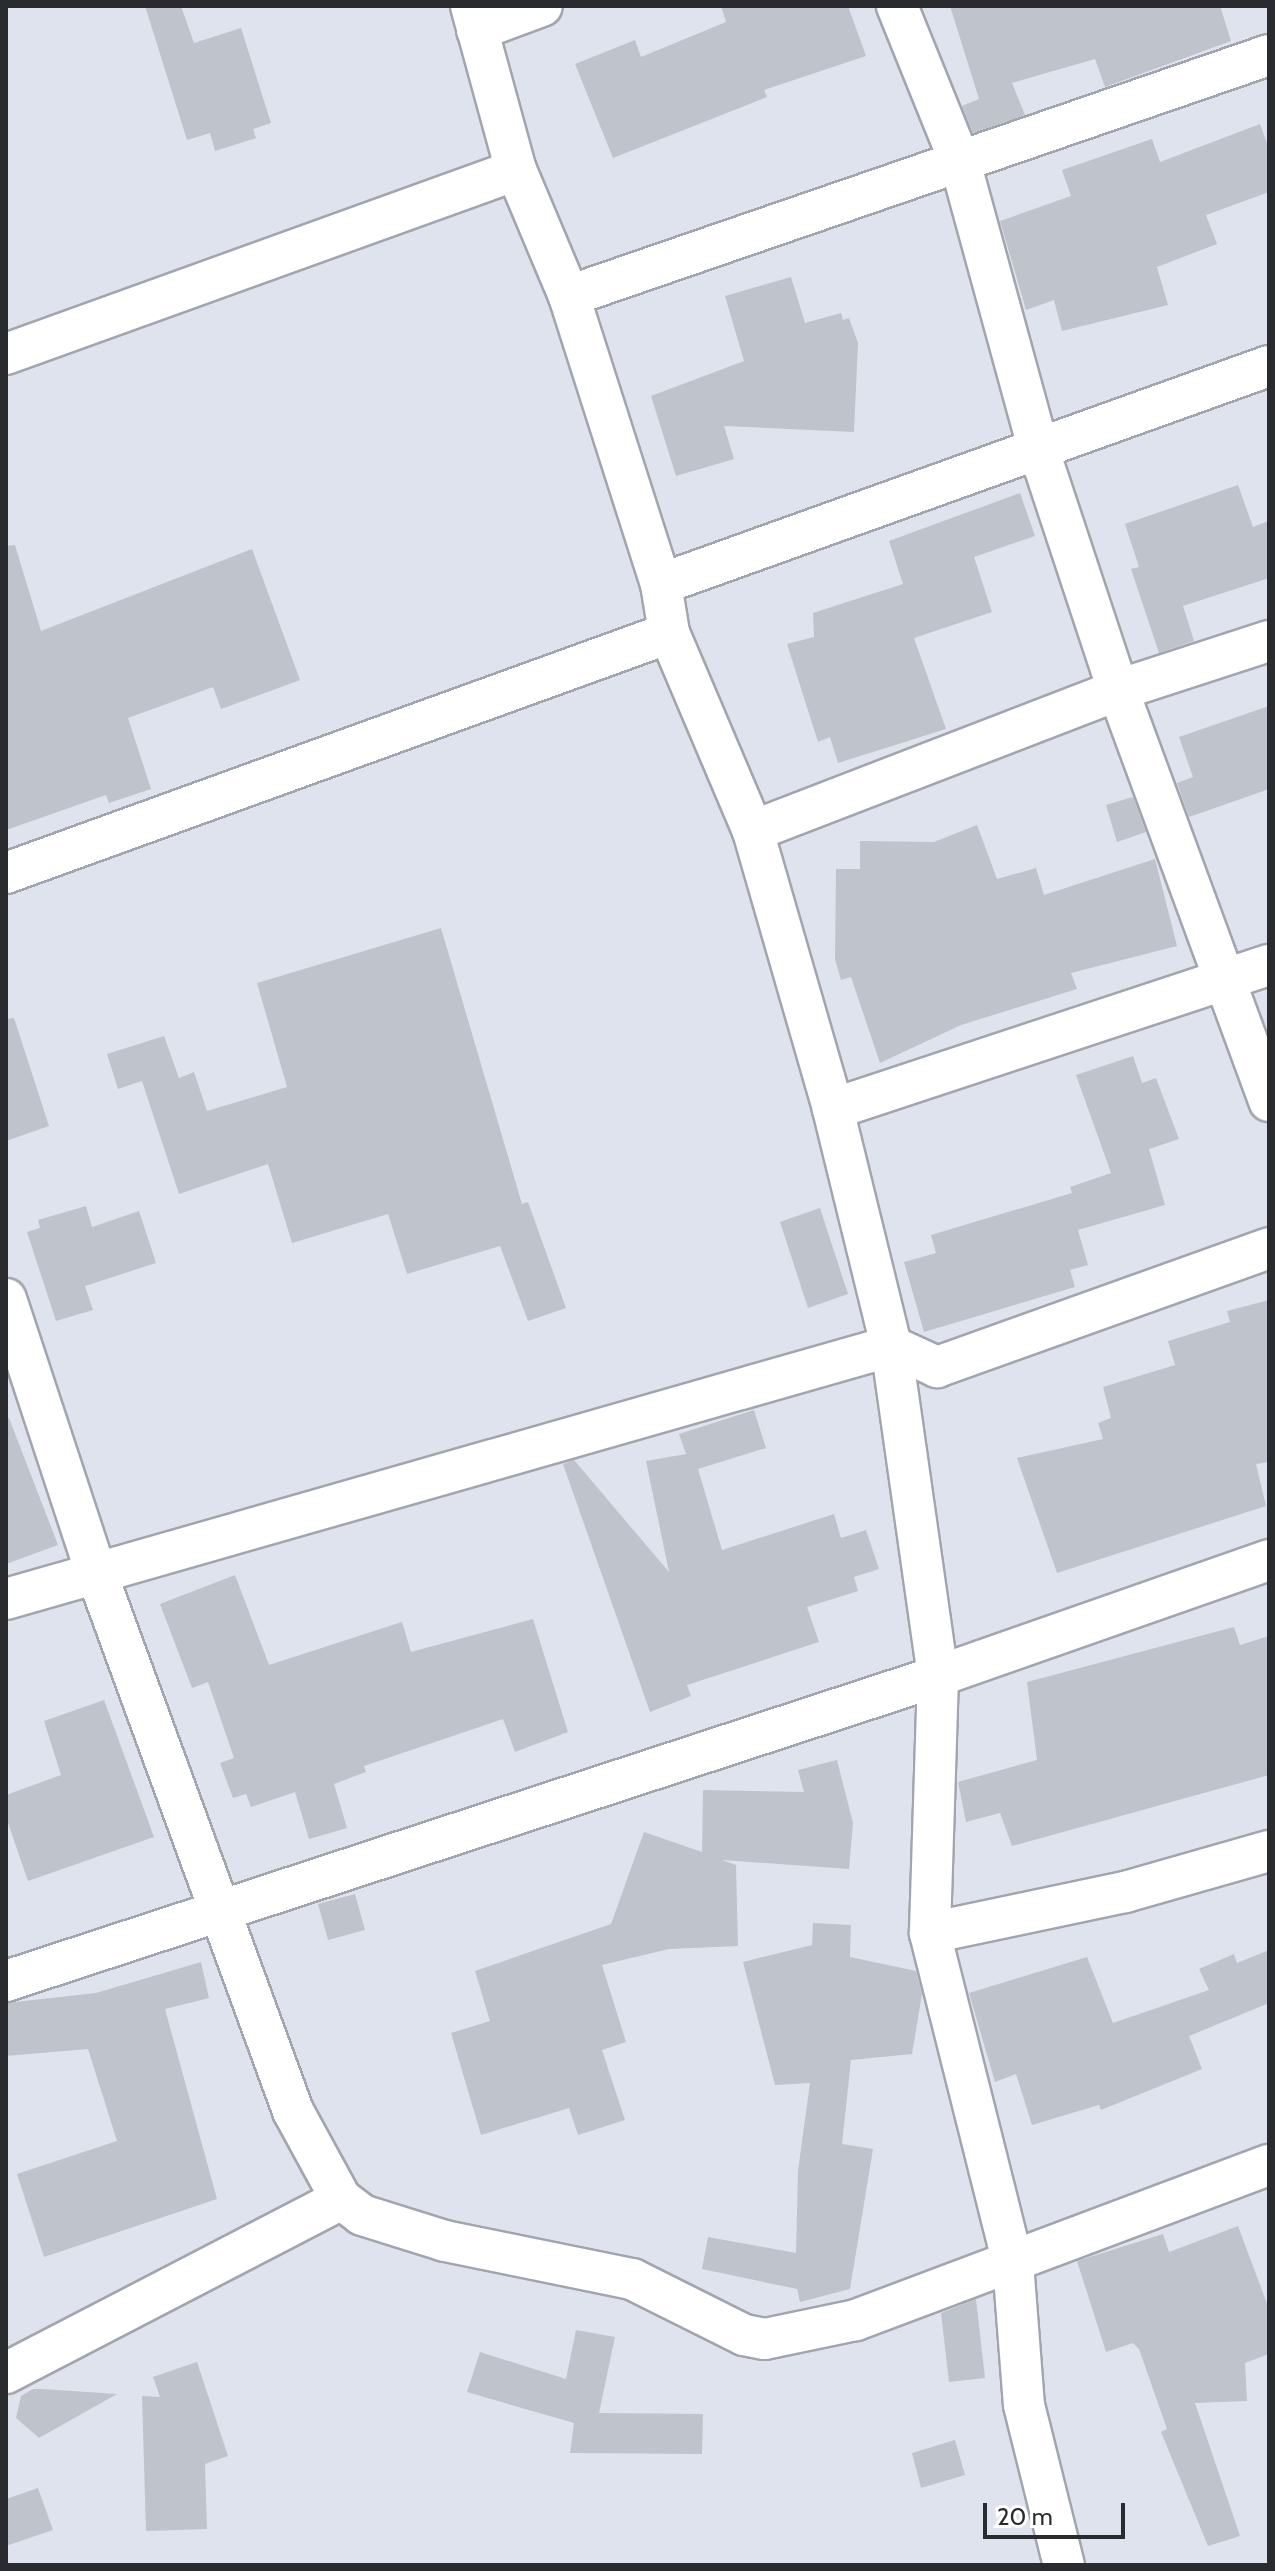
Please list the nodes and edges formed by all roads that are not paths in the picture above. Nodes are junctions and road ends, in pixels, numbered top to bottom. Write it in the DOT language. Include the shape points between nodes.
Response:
graph roads {
  1 [pos="542,6"];
  2 [pos="897,6"];
  3 [pos="474,18"];
  4 [pos="1269,55"];
  5 [pos="960,162"];
  6 [pos="516,170"];
  7 [pos="569,296"];
  8 [pos="6,354"];
  9 [pos="1269,366"];
  10 [pos="1038,448"];
  11 [pos="661,584"];
  12 [pos="669,633"];
  13 [pos="1269,641"];
  14 [pos="1118,690"];
  15 [pos="753,831"];
  16 [pos="6,873"];
  17 [pos="1269,965"];
  18 [pos="1224,982"];
  19 [pos="1269,1101"];
  20 [pos="833,1109"];
  21 [pos="1269,1248"];
  22 [pos="6,1299"];
  23 [pos="891,1346"];
  24 [pos="1269,1560"];
  25 [pos="95,1569"];
  26 [pos="6,1599"];
  27 [pos="938,1676"];
  28 [pos="1269,1851"];
  29 [pos="223,1907"];
  30 [pos="930,1933"];
  31 [pos="6,1981"];
  32 [pos="1269,2165"];
  33 [pos="341,2199"];
  34 [pos="1013,2263"];
  35 [pos="6,2373"];
  36 [pos="1064,2565"];
  1 -- 3 [label="street"];
  2 -- 5 [label="street"];
  3 -- 6 [label="street"];
  4 -- 5 [label="street"];
  5 -- 7 [label="street"];
  5 -- 10 [label="street"];
  6 -- 7 [label="street"];
  6 -- 8 [label="street"];
  7 -- 11 [label="street"];
  9 -- 10 [label="street"];
  10 -- 11 [label="street"];
  10 -- 14 [label="street"];
  11 -- 12 [label="street"];
  12 -- 15 [label="street"];
  12 -- 16 [label="street"];
  13 -- 14 [label="street"];
  14 -- 15 [label="street"];
  14 -- 18 [label="street"];
  15 -- 20 [label="street"];
  17 -- 18 [label="street"];
  18 -- 19 [label="street"];
  18 -- 20 [label="street"];
  20 -- 23 [label="street"];
  21 -- 23 [label="street" via="937,1367"];
  22 -- 25 [label="street"];
  23 -- 25 [label="street"];
  23 -- 27 [label="street"];
  24 -- 27 [label="street"];
  25 -- 26 [label="street"];
  25 -- 29 [label="street"];
  27 -- 29 [label="street"];
  27 -- 30 [label="street"];
  28 -- 30 [label="street" via="1125,1892"];
  29 -- 31 [label="street"];
  29 -- 33 [label="street" via="293,2111"];
  30 -- 34 [label="street"];
  32 -- 34 [label="street"];
  33 -- 34 [label="street" via="362,2215 445,2241 632,2279 744,2335 765,2339 856,2320"];
  33 -- 35 [label="street"];
  34 -- 36 [label="street" via="1024,2405"];
}
